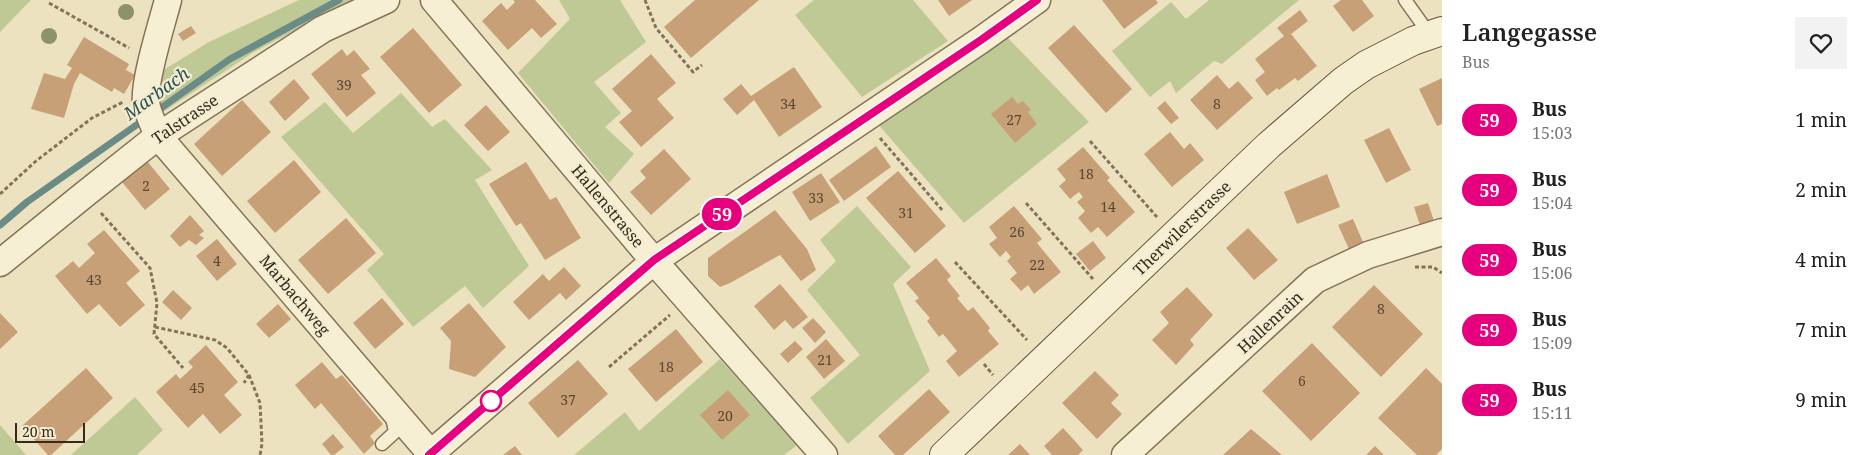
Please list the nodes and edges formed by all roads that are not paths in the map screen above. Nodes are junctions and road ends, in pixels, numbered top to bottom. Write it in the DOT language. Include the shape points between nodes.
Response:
graph roads {
  1 [pos="168,0"];
  2 [pos="386,0"];
  3 [pos="434,0"];
  4 [pos="1037,0"];
  5 [pos="1405,0"];
  6 [pos="1436,33"];
  7 [pos="158,136"];
  8 [pos="1442,232"];
  9 [pos="654,260"];
  10 [pos="0,263"];
  11 [pos="390,407"];
  12 [pos="382,444"];
  13 [pos="430,454"];
  14 [pos="824,455"];
  15 [pos="944,455"];
  16 [pos="1124,455"];
  1 -- 7 [label="street" via="146,100"];
  2 -- 7 [label="street, Talstrasse" via="323,29"];
  3 -- 9 [label="street, Hallenstrasse"];
  4 -- 9 [label="street"];
  5 -- 6 [label="lane"];
  6 -- 15 [label="main road, Therwilerstrasse" via="1366,65 1343,81 1269,145"];
  7 -- 10 [label="street, Talstrasse"];
  7 -- 11 [label="street, Marbachweg"];
  8 -- 16 [label="street, Hallenrain" via="1368,255 1315,280"];
  9 -- 13 [label="street"];
  9 -- 14 [label="street, Hallenstrasse"];
  11 -- 12 [label="lane" via="396,432"];
  11 -- 13 [label="street, Marbachweg"];
}
